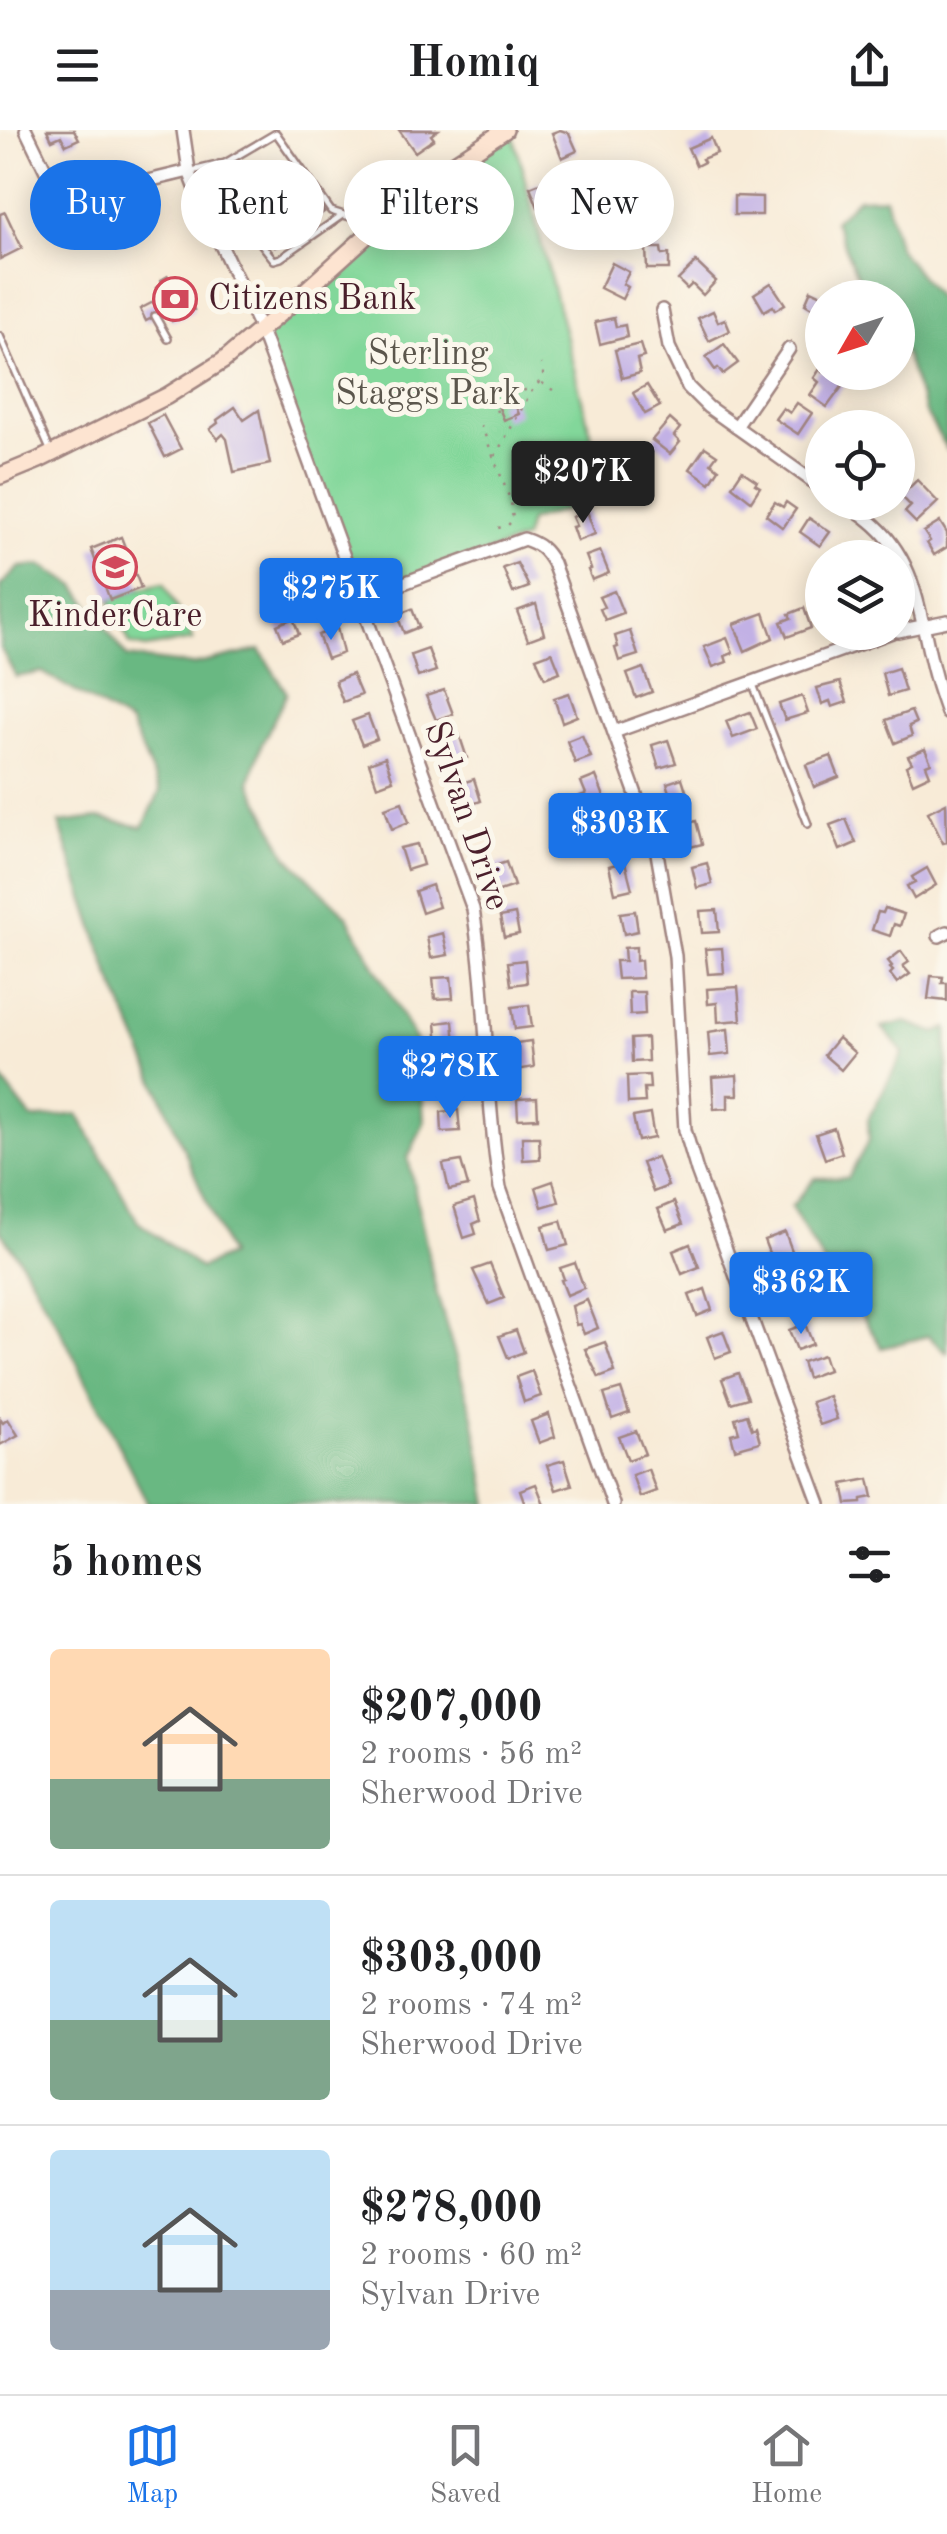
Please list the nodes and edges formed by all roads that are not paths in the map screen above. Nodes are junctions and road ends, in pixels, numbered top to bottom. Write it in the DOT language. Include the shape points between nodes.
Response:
graph roads {
  1 [pos="26,130"];
  2 [pos="183,130"];
  3 [pos="505,130"];
  4 [pos="188,160"];
  5 [pos="231,160"];
  6 [pos="295,160"];
  7 [pos="459,160"];
  8 [pos="181,174"];
  9 [pos="324,201"];
  10 [pos="343,215"];
  11 [pos="324,228"];
  12 [pos="223,250"];
  13 [pos="267,250"];
  14 [pos="293,250"];
  15 [pos="350,250"];
  16 [pos="662,310"];
  17 [pos="155,316"];
  18 [pos="260,330"];
  19 [pos="0,336"];
  20 [pos="168,340"];
  21 [pos="789,348"];
  22 [pos="736,427"];
  23 [pos="52,454"];
  24 [pos="0,476"];
  25 [pos="805,476"];
  26 [pos="870,520"];
  27 [pos="360,599"];
  28 [pos="947,621"];
  29 [pos="925,625"];
  30 [pos="915,627"];
  31 [pos="844,650"];
  32 [pos="752,682"];
  33 [pos="947,713"];
  34 [pos="614,732"];
  35 [pos="808,824"];
  36 [pos="613,1504"];
  37 [pos="820,1504"];
  1 -- 8 [label="street" via="61,202"];
  2 -- 4 [label="street, Sylvan Drive"];
  3 -- 7 [label="main road"];
  5 -- 6 [label="lane" via="276,132"];
  9 -- 10 [label="lane"];
  10 -- 11 [label="lane"];
  12 -- 18 [label="street, Sylvan Drive"];
  13 -- 14 [label="lane" via="274,260"];
  15 -- 18 [label="main road"];
  16 -- 22 [label="street" via="669,348 688,387"];
  17 -- 20 [label="lane"];
  18 -- 23 [label="main road" via="188,383"];
  18 -- 27 [label="street, Sylvan Drive"];
  19 -- 23 [label="lane"];
  21 -- 22 [label="street"];
  22 -- 25 [label="street"];
  23 -- 24 [label="main road"];
  26 -- 29 [label="street" via="911,575"];
  27 -- 34 [label="street" via="524,539 538,544 553,563"];
  27 -- 36 [label="street, Sylvan Drive" via="473,909 500,1188"];
  28 -- 29 [label="street"];
  29 -- 30 [label="street"];
  29 -- 33 [label="street"];
  31 -- 32 [label="street"];
  32 -- 34 [label="street"];
  32 -- 35 [label="lane"];
  34 -- 37 [label="street" via="657,853 667,908 685,1130"];
}
